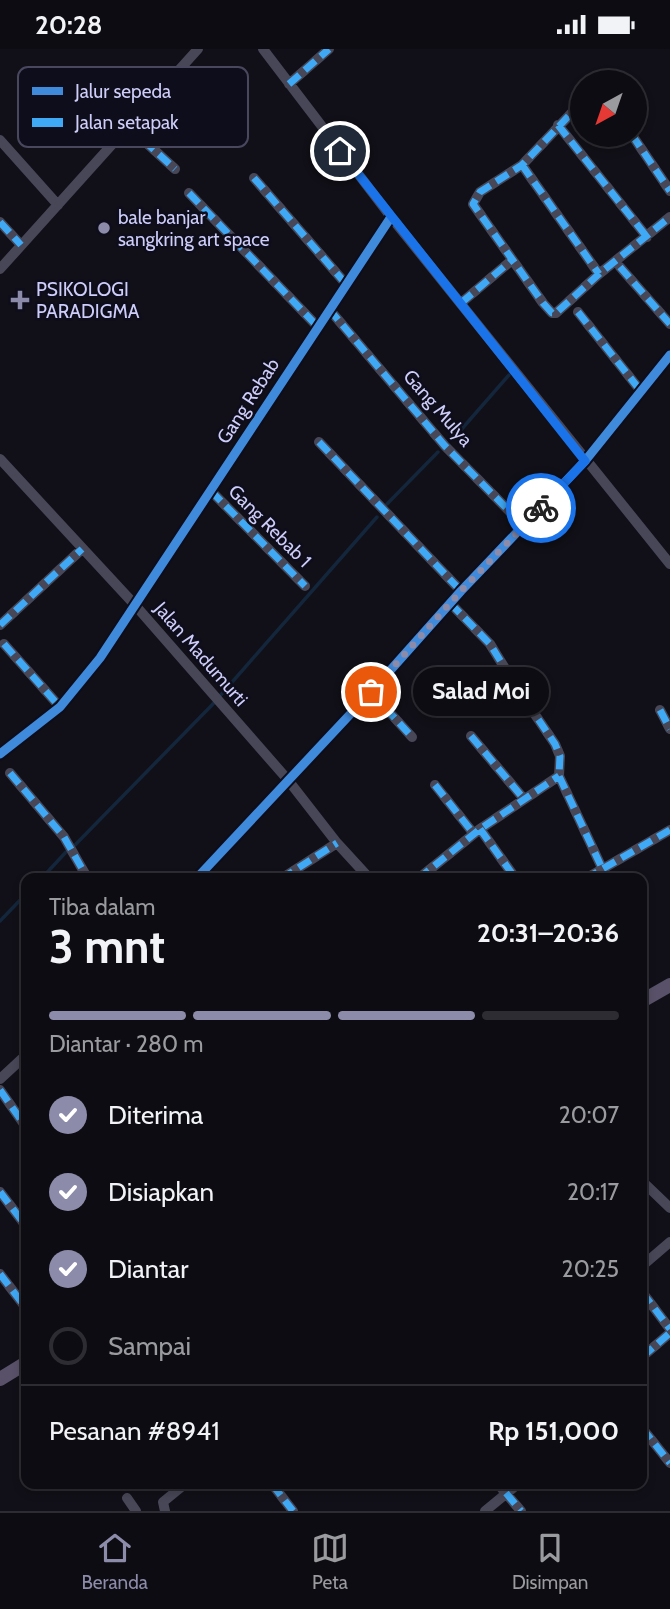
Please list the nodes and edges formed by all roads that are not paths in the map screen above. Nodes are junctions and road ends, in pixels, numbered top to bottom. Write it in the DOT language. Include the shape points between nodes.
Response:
graph roads {
  1 [pos="198,49"];
  2 [pos="262,49"];
  3 [pos="329,49"];
  4 [pos="182,67"];
  5 [pos="289,84"];
  6 [pos="570,113"];
  7 [pos="558,125"];
  8 [pos="0,139"];
  9 [pos="109,147"];
  10 [pos="151,147"];
  11 [pos="640,147"];
  12 [pos="523,165"];
  13 [pos="176,170"];
  14 [pos="254,178"];
  15 [pos="670,191"];
  16 [pos="189,193"];
  17 [pos="58,205"];
  18 [pos="391,217"];
  19 [pos="670,217"];
  20 [pos="0,222"];
  21 [pos="647,237"];
  22 [pos="21,244"];
  23 [pos="510,257"];
  24 [pos="620,267"];
  25 [pos="0,268"];
  26 [pos="599,274"];
  27 [pos="346,284"];
  28 [pos="459,301"];
  29 [pos="329,309"];
  30 [pos="578,312"];
  31 [pos="670,324"];
  32 [pos="318,327"];
  33 [pos="670,355"];
  34 [pos="640,390"];
  35 [pos="319,442"];
  36 [pos="0,459"];
  37 [pos="585,461"];
  38 [pos="211,491"];
  39 [pos="524,526"];
  40 [pos="82,549"];
  41 [pos="670,564"];
  42 [pos="305,586"];
  43 [pos="461,591"];
  44 [pos="450,603"];
  45 [pos="135,605"];
  46 [pos="0,625"];
  47 [pos="4,644"];
  48 [pos="371,692"];
  49 [pos="60,707"];
  50 [pos="660,711"];
  51 [pos="670,730"];
  52 [pos="471,736"];
  53 [pos="412,737"];
  54 [pos="0,754"];
  55 [pos="10,773"];
  56 [pos="559,776"];
  57 [pos="288,780"];
  58 [pos="435,785"];
  59 [pos="524,799"];
  60 [pos="670,830"];
  61 [pos="477,832"];
  62 [pos="337,842"];
  63 [pos="602,868"];
  64 [pos="84,873"];
  65 [pos="201,873"];
  66 [pos="290,873"];
  67 [pos="365,873"];
  68 [pos="426,873"];
  69 [pos="511,873"];
  70 [pos="594,873"];
  71 [pos="670,985"];
  72 [pos="647,999"];
  73 [pos="21,1060"];
  74 [pos="0,1079"];
  75 [pos="0,1090"];
  76 [pos="21,1120"];
  77 [pos="647,1186"];
  78 [pos="0,1192"];
  79 [pos="670,1208"];
  80 [pos="21,1220"];
  81 [pos="670,1241"];
  82 [pos="647,1262"];
  83 [pos="0,1274"];
  84 [pos="647,1299"];
  85 [pos="21,1301"];
  86 [pos="670,1331"];
  87 [pos="647,1352"];
  88 [pos="21,1366"];
  89 [pos="0,1379"];
  90 [pos="647,1434"];
  91 [pos="670,1463"];
  92 [pos="179,1489"];
  93 [pos="276,1489"];
  94 [pos="502,1489"];
  95 [pos="127,1498"];
  96 [pos="136,1511"];
  97 [pos="165,1511"];
  98 [pos="293,1511"];
  99 [pos="485,1511"];
  100 [pos="521,1511"];
  1 -- 4 [label="street"];
  2 -- 5 [label="street"];
  3 -- 5 [label="street"];
  5 -- 18 [label="street"];
  6 -- 7 [label="street"];
  7 -- 12 [label="street"];
  7 -- 21 [label="street"];
  8 -- 17 [label="street"];
  9 -- 17 [label="street"];
  10 -- 13 [label="street"];
  11 -- 15 [label="street"];
  12 -- 23 [label="street" via="480,192 473,204"];
  12 -- 26 [label="street"];
  14 -- 27 [label="street"];
  16 -- 32 [label="street"];
  17 -- 22 [label="street"];
  18 -- 27 [label="street, Gang Rebab"];
  18 -- 28 [label="street"];
  19 -- 21 [label="street"];
  20 -- 22 [label="street"];
  21 -- 26 [label="street"];
  22 -- 25 [label="street"];
  23 -- 26 [label="street" via="554,314"];
  23 -- 28 [label="street"];
  24 -- 31 [label="street"];
  27 -- 29 [label="street, Gang Rebab"];
  28 -- 37 [label="street"];
  29 -- 32 [label="street, Gang Rebab"];
  29 -- 39 [label="street, Gang Mulya" via="445,446"];
  30 -- 34 [label="street"];
  32 -- 38 [label="street, Gang Rebab"];
  33 -- 34 [label="street"];
  34 -- 37 [label="street"];
  35 -- 43 [label="street"];
  36 -- 40 [label="street, Jalan Madumurti"];
  37 -- 39 [label="street"];
  37 -- 41 [label="street"];
  38 -- 42 [label="street, Gang Rebab 1"];
  38 -- 45 [label="street, Gang Rebab"];
  39 -- 43 [label="street"];
  40 -- 45 [label="street, Jalan Madumurti"];
  40 -- 46 [label="street"];
  43 -- 44 [label="street"];
  44 -- 48 [label="street"];
  44 -- 56 [label="street" via="491,644 555,744"];
  45 -- 49 [label="street, Gang Rebab"];
  45 -- 57 [label="street, Jalan Madumurti"];
  47 -- 49 [label="street"];
  48 -- 53 [label="street"];
  48 -- 57 [label="street"];
  49 -- 54 [label="street, Gang Rebab"];
  50 -- 51 [label="street"];
  52 -- 59 [label="street"];
  55 -- 64 [label="street" via="70,845"];
  56 -- 59 [label="street"];
  56 -- 63 [label="street"];
  57 -- 62 [label="street, Jalan Madumurti"];
  57 -- 65 [label="street"];
  58 -- 61 [label="street"];
  59 -- 61 [label="street"];
  60 -- 63 [label="street"];
  61 -- 68 [label="street"];
  61 -- 69 [label="street"];
  62 -- 66 [label="street"];
  62 -- 67 [label="street, Jalan Madumurti"];
  63 -- 70 [label="street"];
  71 -- 72 [label="main road"];
  73 -- 74 [label="street"];
  75 -- 76 [label="street"];
  77 -- 79 [label="street"];
  78 -- 80 [label="street"];
  81 -- 82 [label="street"];
  83 -- 85 [label="street"];
  84 -- 86 [label="street"];
  86 -- 87 [label="street"];
  88 -- 89 [label="main road"];
  90 -- 91 [label="street"];
  92 -- 97 [label="street" via="163,1502"];
  93 -- 98 [label="street"];
  94 -- 99 [label="street"];
  94 -- 100 [label="street"];
  95 -- 96 [label="street"];
}
